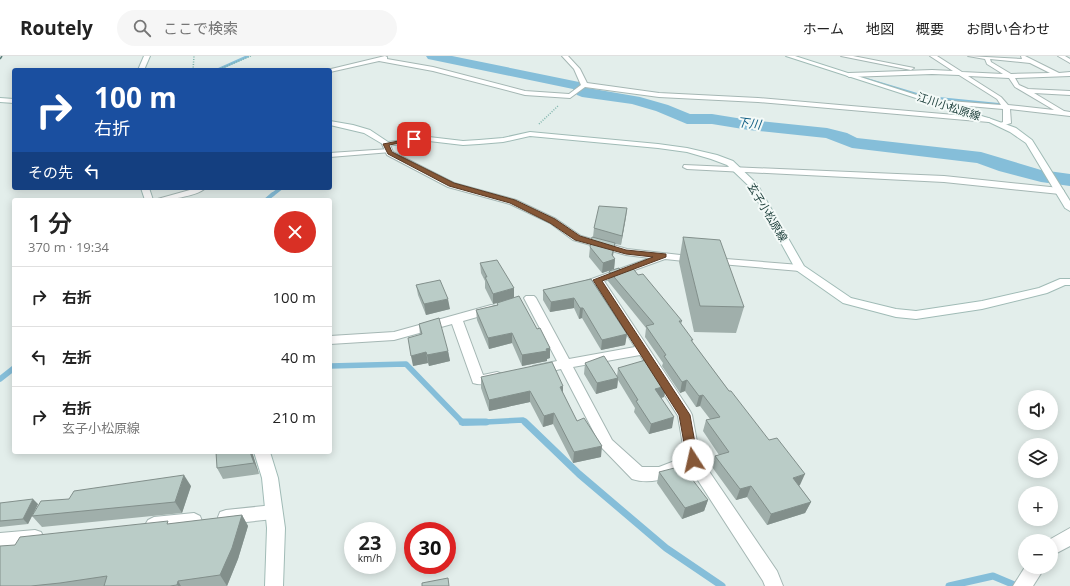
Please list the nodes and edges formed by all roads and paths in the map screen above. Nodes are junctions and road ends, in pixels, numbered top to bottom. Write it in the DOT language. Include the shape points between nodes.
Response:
graph roads {
  1 [pos="147,56"];
  2 [pos="194,56"];
  3 [pos="251,56"];
  4 [pos="392,56"];
  5 [pos="565,56"];
  6 [pos="789,56"];
  7 [pos="844,56"];
  8 [pos="933,56"];
  9 [pos="971,56"];
  10 [pos="1020,56"];
  11 [pos="1061,56"];
  12 [pos="987,58"];
  13 [pos="377,59"];
  14 [pos="1030,61"];
  15 [pos="1070,61"];
  16 [pos="142,68"];
  17 [pos="193,68"];
  18 [pos="222,68"];
  19 [pos="332,70"];
  20 [pos="932,72"];
  21 [pos="960,74"];
  22 [pos="1070,74"];
  23 [pos="849,75"];
  24 [pos="1059,75"];
  25 [pos="1008,76"];
  26 [pos="1070,79"];
  27 [pos="584,85"];
  28 [pos="1026,91"];
  29 [pos="1070,93"];
  30 [pos="570,96"];
  31 [pos="0,100"];
  32 [pos="12,101"];
  33 [pos="936,102"];
  34 [pos="1006,107"];
  35 [pos="1068,114"];
  36 [pos="989,120"];
  37 [pos="332,123"];
  38 [pos="1002,124"];
  39 [pos="530,134"];
  40 [pos="387,147"];
  41 [pos="332,155"];
  42 [pos="687,167"];
  43 [pos="740,170"];
  44 [pos="198,190"];
  45 [pos="1060,191"];
  46 [pos="166,198"];
  47 [pos="1070,208"];
  48 [pos="663,256"];
  49 [pos="800,268"];
  50 [pos="598,280"];
  51 [pos="1070,282"];
  52 [pos="575,287"];
  53 [pos="516,302"];
  54 [pos="500,306"];
  55 [pos="456,318"];
  56 [pos="332,340"];
  57 [pos="643,350"];
  58 [pos="565,364"];
  59 [pos="529,371"];
  60 [pos="507,375"];
  61 [pos="263,454"];
  62 [pos="693,460"];
  63 [pos="274,512"];
  64 [pos="142,527"];
  65 [pos="1070,536"];
  66 [pos="48,537"];
  67 [pos="0,541"];
  68 [pos="1058,544"];
  69 [pos="1031,574"];
  70 [pos="274,586"];
  71 [pos="774,586"];
  72 [pos="1022,586"];
  1 -- 16 [label="street"];
  2 -- 17 [label="path"];
  3 -- 18 [label="path"];
  4 -- 13 [label="street"];
  5 -- 27 [label="street" via="580,72"];
  6 -- 23 [label="street, 江川小松原線"];
  7 -- 20 [label="street"];
  8 -- 21 [label="street"];
  9 -- 12 [label="street"];
  10 -- 14 [label="street"];
  11 -- 15 [label="street"];
  12 -- 14 [label="street"];
  12 -- 25 [label="street" via="989,63"];
  13 -- 19 [label="street"];
  13 -- 30 [label="street" via="433,69 525,93"];
  14 -- 24 [label="street"];
  20 -- 21 [label="street"];
  20 -- 23 [label="street"];
  21 -- 25 [label="street"];
  21 -- 34 [label="street" via="998,98"];
  22 -- 24 [label="street"];
  23 -- 33 [label="street, 江川小松原線"];
  24 -- 25 [label="street"];
  24 -- 26 [label="street"];
  25 -- 28 [label="street"];
  27 -- 30 [label="street"];
  27 -- 36 [label="street" via="659,95 765,100"];
  28 -- 29 [label="street"];
  28 -- 35 [label="street"];
  30 -- 39 [label="path"];
  31 -- 32 [label="street"];
  33 -- 34 [label="street"];
  33 -- 36 [label="street, 江川小松原線"];
  34 -- 35 [label="street"];
  34 -- 38 [label="street" via="1007,123"];
  36 -- 38 [label="street, 江川小松原線"];
  37 -- 40 [label="street" via="370,131 378,135"];
  38 -- 45 [label="street, 江川小松原線" via="1029,142"];
  39 -- 40 [label="street, 玄子小松原線" via="503,140 463,143 429,139"];
  39 -- 43 [label="street, 玄子小松原線" via="687,150 714,157"];
  40 -- 41 [label="lane"];
  40 -- 48 [label="street" via="408,163 451,185 513,202 553,221 577,238 626,252"];
  42 -- 43 [label="street"];
  43 -- 45 [label="street" via="944,179"];
  43 -- 49 [label="street, 玄子小松原線" via="754,186"];
  44 -- 46 [label="lane"];
  45 -- 47 [label="street, 江川小松原線"];
  48 -- 49 [label="street"];
  48 -- 50 [label="street"];
  49 -- 51 [label="street, 玄子小松原線" via="848,301 896,314 916,315 982,305 1043,291 1064,281"];
  50 -- 52 [label="street"];
  50 -- 57 [label="street"];
  53 -- 58 [label="street" via="534,297"];
  54 -- 55 [label="street"];
  55 -- 56 [label="street" via="394,336"];
  55 -- 60 [label="street" via="478,380"];
  57 -- 58 [label="street"];
  57 -- 62 [label="street" via="685,415"];
  58 -- 59 [label="street"];
  58 -- 62 [label="street" via="607,444 638,474 660,474"];
  61 -- 63 [label="street" via="270,478"];
  62 -- 71 [label="street" via="771,577"];
  63 -- 64 [label="street"];
  63 -- 70 [label="street"];
  65 -- 68 [label="street"];
  66 -- 67 [label="street"];
  69 -- 72 [label="street"];
}
